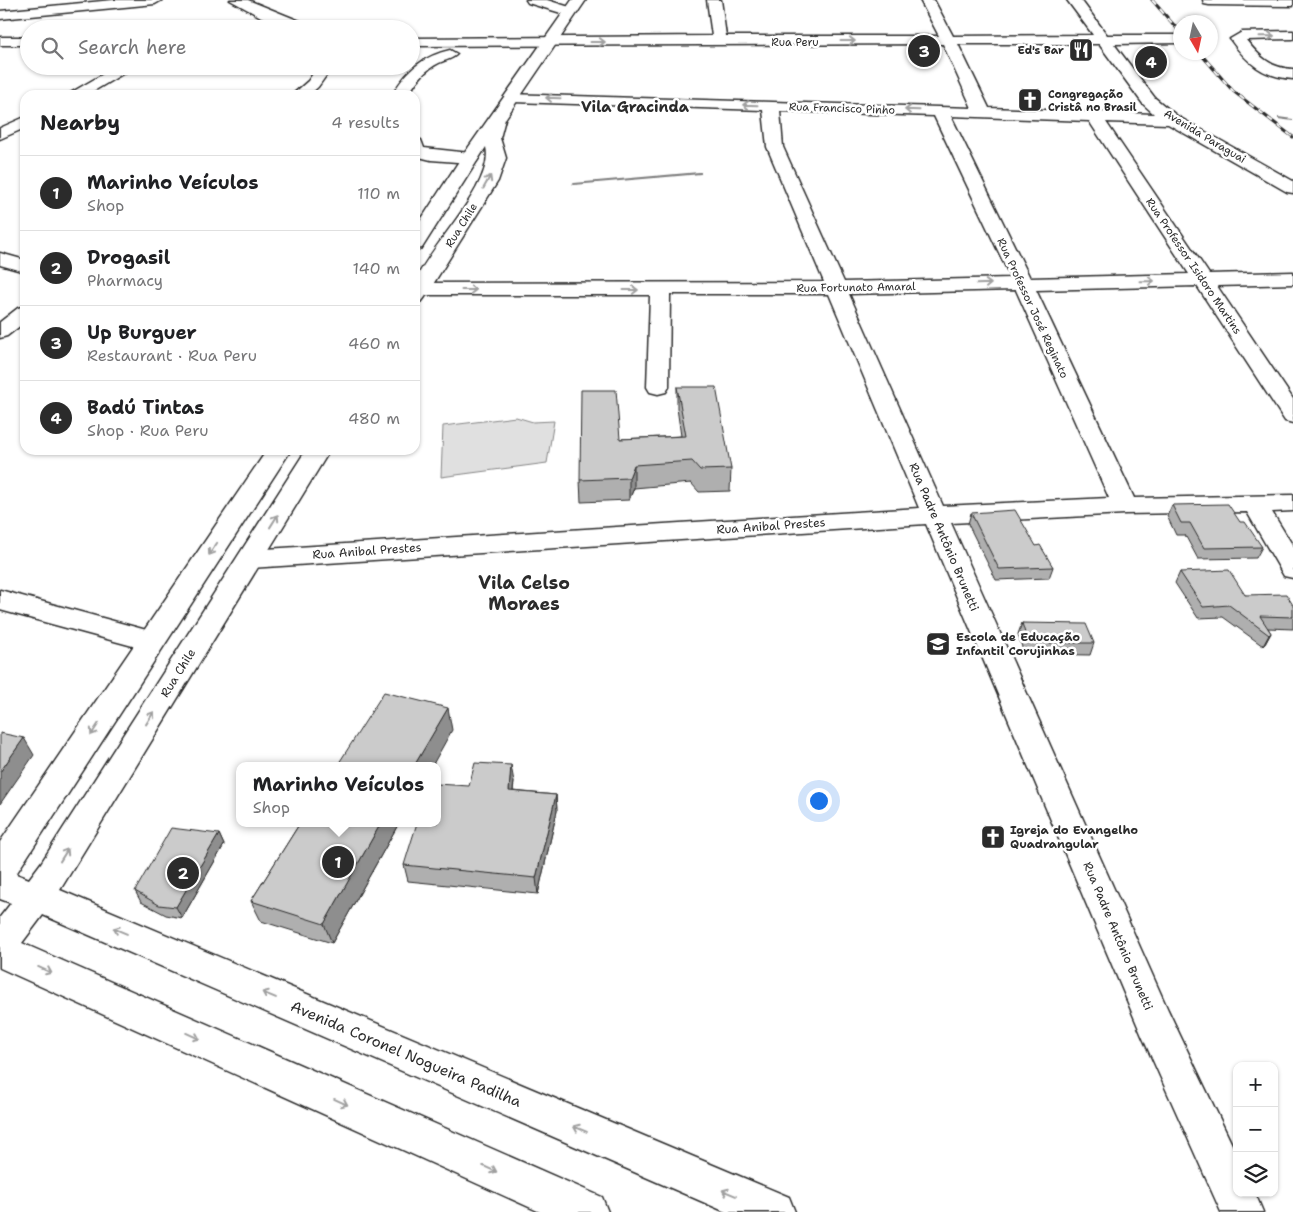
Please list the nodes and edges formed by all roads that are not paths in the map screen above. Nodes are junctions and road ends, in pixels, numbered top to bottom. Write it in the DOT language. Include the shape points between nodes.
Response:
graph roads {
  1 [pos="26,0"];
  2 [pos="155,0"];
  3 [pos="238,0"];
  4 [pos="534,0"];
  5 [pos="714,0"];
  6 [pos="927,0"];
  7 [pos="1074,0"];
  8 [pos="1208,1"];
  9 [pos="1293,2"];
  10 [pos="575,6"];
  11 [pos="0,14"];
  12 [pos="282,20"];
  13 [pos="1293,35"];
  14 [pos="1242,36"];
  15 [pos="1173,39"];
  16 [pos="1103,40"];
  17 [pos="0,41"];
  18 [pos="20,41"];
  19 [pos="949,41"];
  20 [pos="420,42"];
  21 [pos="549,42"];
  22 [pos="720,42"];
  23 [pos="450,54"];
  24 [pos="420,68"];
  25 [pos="1293,74"];
  26 [pos="112,75"];
  27 [pos="320,75"];
  28 [pos="413,75"];
  29 [pos="84,90"];
  30 [pos="306,90"];
  31 [pos="401,90"];
  32 [pos="513,97"];
  33 [pos="771,105"];
  34 [pos="940,111"];
  35 [pos="983,113"];
  36 [pos="1094,116"];
  37 [pos="0,118"];
  38 [pos="499,119"];
  39 [pos="1171,119"];
  40 [pos="20,121"];
  41 [pos="20,124"];
  42 [pos="0,134"];
  43 [pos="420,151"];
  44 [pos="470,158"];
  45 [pos="497,158"];
  46 [pos="1293,188"];
  47 [pos="420,236"];
  48 [pos="0,259"];
  49 [pos="20,265"];
  50 [pos="1293,278"];
  51 [pos="1203,280"];
  52 [pos="1022,283"];
  53 [pos="420,287"];
  54 [pos="838,288"];
  55 [pos="660,290"];
  56 [pos="420,292"];
  57 [pos="20,316"];
  58 [pos="0,332"];
  59 [pos="658,387"];
  60 [pos="1293,416"];
  61 [pos="275,455"];
  62 [pos="315,455"];
  63 [pos="1293,504"];
  64 [pos="1256,505"];
  65 [pos="1126,506"];
  66 [pos="935,515"];
  67 [pos="250,559"];
  68 [pos="1293,569"];
  69 [pos="0,600"];
  70 [pos="151,641"];
  71 [pos="62,778"];
  72 [pos="0,836"];
  73 [pos="0,870"];
  74 [pos="0,884"];
  75 [pos="37,896"];
  76 [pos="0,945"];
  77 [pos="0,951"];
  78 [pos="587,1212"];
  79 [pos="774,1212"];
  80 [pos="1242,1212"];
  1 -- 11 [label="street"];
  2 -- 11 [label="street"];
  3 -- 12 [label="street"];
  4 -- 10 [label="street"];
  5 -- 22 [label="street"];
  6 -- 19 [label="street"];
  7 -- 16 [label="street, Avenida Paraguai"];
  8 -- 9 [label="street"];
  8 -- 14 [label="street"];
  10 -- 21 [label="street, Rua Chile"];
  14 -- 13 [label="street, one-way"];
  14 -- 25 [label="street" via="1237,39 1263,69 1271,73"];
  15 -- 16 [label="street, Rua Peru"];
  16 -- 19 [label="street, Rua Peru"];
  16 -- 39 [label="street, Avenida Paraguai" via="1149,101"];
  17 -- 18 [label="street"];
  22 -- 19 [label="street, Rua Peru, one-way"];
  19 -- 35 [label="street"];
  20 -- 21 [label="street, Rua Peru"];
  21 -- 22 [label="street, Rua Peru, one-way"];
  21 -- 32 [label="street, Rua Chile"];
  23 -- 24 [label="street"];
  26 -- 29 [label="street"];
  27 -- 30 [label="street"];
  28 -- 31 [label="street"];
  33 -- 32 [label="street, Rua Francisco Pinho, one-way"];
  32 -- 38 [label="street, Rua Chile"];
  34 -- 33 [label="street, Rua Francisco Pinho, one-way"];
  33 -- 54 [label="street, Rua Padre Antônio Brunetti" via="774,146"];
  34 -- 35 [label="street, Rua Francisco Pinho"];
  34 -- 52 [label="street, Rua Professor José Reginato"];
  35 -- 36 [label="street, Rua Francisco Pinho"];
  36 -- 39 [label="street, Rua Francisco Pinho"];
  36 -- 51 [label="street, Rua Professor Isidoro Martins"];
  37 -- 40 [label="street"];
  38 -- 44 [label="street, Rua Chile"];
  38 -- 45 [label="street, Rua Chile" via="492,138"];
  39 -- 46 [label="street, Avenida Paraguai"];
  41 -- 42 [label="street"];
  43 -- 44 [label="street"];
  44 -- 45 [label="street" via="482,153"];
  44 -- 47 [label="street, Rua Chile"];
  53 -- 45 [label="street, Rua Chile, one-way" via="489,181"];
  48 -- 49 [label="street"];
  50 -- 51 [label="street, Rua Fortunato Amaral"];
  52 -- 51 [label="street, Rua Fortunato Amaral, one-way"];
  51 -- 60 [label="street, Rua Professor Isidoro Martins"];
  54 -- 52 [label="street, Rua Fortunato Amaral, one-way"];
  52 -- 65 [label="street, Rua Professor José Reginato"];
  54 -- 55 [label="street, Rua Fortunato Amaral"];
  54 -- 66 [label="street, Rua Padre Antônio Brunetti"];
  56 -- 55 [label="street, Rua Fortunato Amaral, one-way"];
  55 -- 59 [label="street"];
  57 -- 58 [label="street"];
  61 -- 70 [label="street, one-way"];
  67 -- 62 [label="street, Rua Chile, one-way"];
  63 -- 64 [label="street, Rua Anibal Prestes"];
  64 -- 65 [label="street, Rua Anibal Prestes"];
  64 -- 68 [label="street"];
  65 -- 66 [label="street, Rua Anibal Prestes"];
  66 -- 67 [label="street, Rua Anibal Prestes"];
  66 -- 80 [label="street, Rua Padre Antônio Brunetti" via="1155,1023"];
  75 -- 67 [label="street, Rua Chile, one-way"];
  69 -- 70 [label="street"];
  70 -- 71 [label="street, one-way"];
  71 -- 72 [label="street" via="10,832"];
  71 -- 73 [label="street"];
  74 -- 75 [label="street, Avenida Coronel Nogueira Padilha"];
  75 -- 76 [label="street"];
  79 -- 75 [label="street, Avenida Coronel Nogueira Padilha, one-way"];
  77 -- 78 [label="street, one-way"];
}
